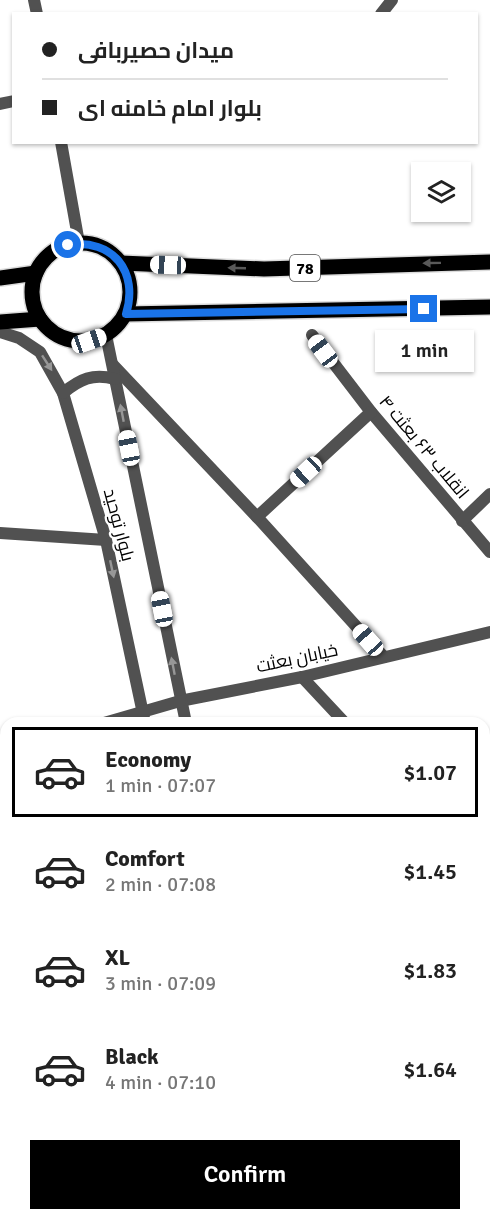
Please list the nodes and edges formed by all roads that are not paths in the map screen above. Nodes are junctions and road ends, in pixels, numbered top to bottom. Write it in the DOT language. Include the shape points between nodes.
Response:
graph roads {
  1 [pos="392,0"];
  2 [pos="383,12"];
  3 [pos="61,144"];
  4 [pos="79,243"];
  5 [pos="490,262"];
  6 [pos="121,263"];
  7 [pos="36,273"];
  8 [pos="0,278"];
  9 [pos="490,307"];
  10 [pos="126,314"];
  11 [pos="40,319"];
  12 [pos="0,322"];
  13 [pos="0,332"];
  14 [pos="106,335"];
  15 [pos="312,335"];
  16 [pos="113,365"];
  17 [pos="115,378"];
  18 [pos="63,393"];
  19 [pos="371,412"];
  20 [pos="490,494"];
  21 [pos="257,517"];
  22 [pos="462,521"];
  23 [pos="0,533"];
  24 [pos="106,540"];
  25 [pos="490,552"];
  26 [pos="490,632"];
  27 [pos="384,657"];
  28 [pos="302,677"];
  29 [pos="180,701"];
  30 [pos="144,717"];
  31 [pos="146,717"];
  32 [pos="184,717"];
  33 [pos="339,717"];
  1 -- 2 [label="street"];
  3 -- 4 [label="street"];
  4 -- 6 [label="main road" via="107,250"];
  4 -- 7 [label="main road" via="49,255"];
  5 -- 6 [label="main road, 78, one-way" via="264,269"];
  6 -- 10 [label="main road" via="130,288"];
  7 -- 8 [label="main road"];
  7 -- 11 [label="main road" via="33,296"];
  9 -- 10 [label="main road"];
  10 -- 14 [label="main road"];
  11 -- 12 [label="main road"];
  11 -- 14 [label="main road" via="58,336 74,341"];
  13 -- 18 [label="street, بلوار توحید, one-way" via="20,338 40,352"];
  14 -- 16 [label="street, بلوار توحید"];
  15 -- 19 [label="street, انقلاب ۶۳ بعثت ۴"];
  16 -- 17 [label="street, بلوار توحید"];
  16 -- 21 [label="street"];
  17 -- 18 [label="street" via="85,377"];
  29 -- 17 [label="street, بلوار توحید, one-way"];
  18 -- 24 [label="street, بلوار توحید"];
  19 -- 21 [label="street"];
  19 -- 22 [label="street, انقلاب ۶۳ بعثت ۴"];
  20 -- 22 [label="street"];
  21 -- 27 [label="street"];
  22 -- 25 [label="street, انقلاب ۶۳ بعثت ۴"];
  23 -- 24 [label="street"];
  24 -- 30 [label="street, بلوار توحید, one-way"];
  26 -- 27 [label="street, خیابان بعثت"];
  27 -- 28 [label="street, خیابان بعثت"];
  28 -- 29 [label="street, خیابان بعثت"];
  28 -- 33 [label="street"];
  29 -- 31 [label="street, خیابان بعثت"];
  29 -- 32 [label="street, بلوار توحید"];
}
